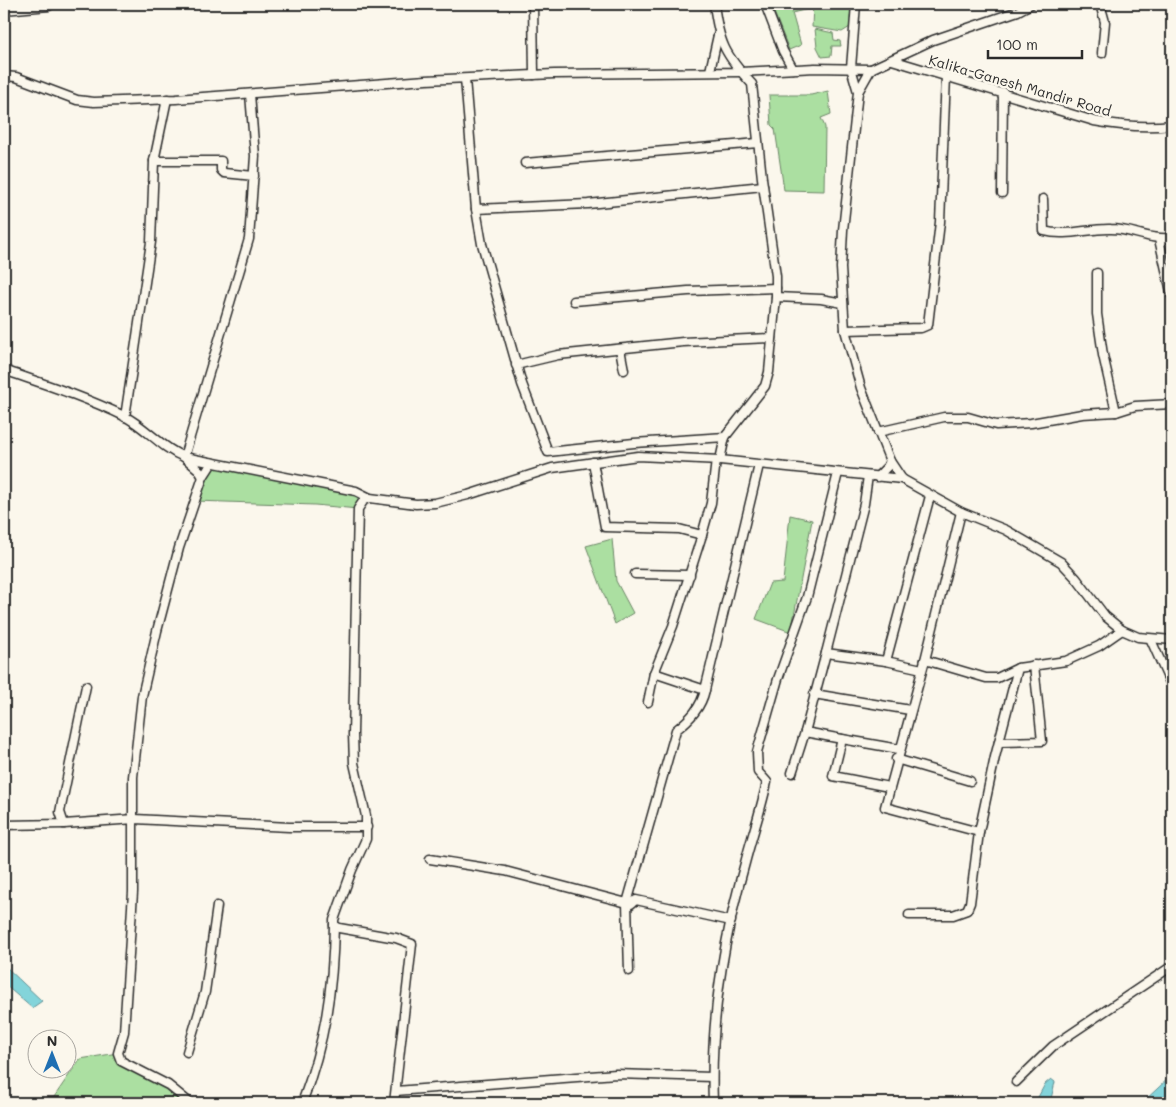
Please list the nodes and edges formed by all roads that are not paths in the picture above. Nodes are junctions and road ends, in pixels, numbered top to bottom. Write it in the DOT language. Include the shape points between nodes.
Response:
graph roads {
  1 [pos="533,4"];
  2 [pos="714,4"];
  3 [pos="765,4"];
  4 [pos="856,4"];
  5 [pos="1031,4"];
  6 [pos="1100,4"];
  7 [pos="49,6"];
  8 [pos="1017,7"];
  9 [pos="4,10"];
  10 [pos="718,35"];
  11 [pos="1102,53"];
  12 [pos="892,60"];
  13 [pos="851,68"];
  14 [pos="793,69"];
  15 [pos="871,69"];
  16 [pos="710,71"];
  17 [pos="760,71"];
  18 [pos="740,72"];
  19 [pos="534,75"];
  20 [pos="4,76"];
  21 [pos="946,76"];
  22 [pos="465,80"];
  23 [pos="752,84"];
  24 [pos="858,92"];
  25 [pos="1003,92"];
  26 [pos="250,94"];
  27 [pos="167,99"];
  28 [pos="1172,125"];
  29 [pos="758,143"];
  30 [pos="154,161"];
  31 [pos="525,162"];
  32 [pos="254,176"];
  33 [pos="763,186"];
  34 [pos="1002,192"];
  35 [pos="1042,199"];
  36 [pos="476,209"];
  37 [pos="1172,238"];
  38 [pos="1159,239"];
  39 [pos="1097,272"];
  40 [pos="776,293"];
  41 [pos="1172,296"];
  42 [pos="574,301"];
  43 [pos="843,303"];
  44 [pos="845,330"];
  45 [pos="772,338"];
  46 [pos="620,349"];
  47 [pos="516,364"];
  48 [pos="4,370"];
  49 [pos="624,370"];
  50 [pos="1172,404"];
  51 [pos="1116,412"];
  52 [pos="125,417"];
  53 [pos="878,432"];
  54 [pos="725,438"];
  55 [pos="548,452"];
  56 [pos="184,457"];
  57 [pos="718,460"];
  58 [pos="890,461"];
  59 [pos="593,462"];
  60 [pos="212,463"];
  61 [pos="759,465"];
  62 [pos="552,468"];
  63 [pos="838,473"];
  64 [pos="868,476"];
  65 [pos="203,477"];
  66 [pos="877,477"];
  67 [pos="902,479"];
  68 [pos="356,491"];
  69 [pos="930,496"];
  70 [pos="370,498"];
  71 [pos="359,505"];
  72 [pos="961,512"];
  73 [pos="702,535"];
  74 [pos="635,574"];
  75 [pos="690,575"];
  76 [pos="1122,630"];
  77 [pos="1151,640"];
  78 [pos="1172,640"];
  79 [pos="826,653"];
  80 [pos="925,660"];
  81 [pos="886,661"];
  82 [pos="1034,665"];
  83 [pos="1018,668"];
  84 [pos="922,669"];
  85 [pos="654,673"];
  86 [pos="86,686"];
  87 [pos="1172,687"];
  88 [pos="705,690"];
  89 [pos="814,694"];
  90 [pos="648,702"];
  91 [pos="910,710"];
  92 [pos="805,732"];
  93 [pos="842,739"];
  94 [pos="999,742"];
  95 [pos="899,749"];
  96 [pos="896,759"];
  97 [pos="792,773"];
  98 [pos="970,781"];
  99 [pos="889,787"];
  100 [pos="134,819"];
  101 [pos="64,824"];
  102 [pos="4,825"];
  103 [pos="367,827"];
  104 [pos="979,832"];
  105 [pos="430,859"];
  106 [pos="627,903"];
  107 [pos="217,906"];
  108 [pos="908,915"];
  109 [pos="731,921"];
  110 [pos="334,925"];
  111 [pos="1172,966"];
  112 [pos="629,971"];
  113 [pos="187,1052"];
  114 [pos="712,1077"];
  115 [pos="1016,1082"];
  116 [pos="396,1091"];
  117 [pos="190,1103"];
  118 [pos="302,1103"];
  119 [pos="394,1103"];
  120 [pos="713,1103"];
  1 -- 19 [label="street"];
  2 -- 10 [label="street"];
  3 -- 14 [label="street"];
  4 -- 13 [label="street"];
  5 -- 8 [label="street"];
  6 -- 11 [label="street" via="1105,22"];
  7 -- 9 [label="street"];
  8 -- 12 [label="street"];
  10 -- 16 [label="street"];
  10 -- 18 [label="street"];
  12 -- 15 [label="street"];
  12 -- 21 [label="street, Kalika-Ganesh Mandir Road"];
  13 -- 14 [label="street"];
  13 -- 15 [label="street"];
  13 -- 24 [label="street"];
  14 -- 17 [label="street"];
  15 -- 24 [label="street"];
  16 -- 18 [label="street"];
  16 -- 19 [label="street"];
  17 -- 18 [label="street"];
  17 -- 23 [label="street"];
  18 -- 23 [label="street"];
  19 -- 22 [label="street"];
  20 -- 27 [label="street" via="16,77 86,101"];
  21 -- 25 [label="street, Kalika-Ganesh Mandir Road"];
  21 -- 44 [label="street" via="940,222 928,325 921,328"];
  22 -- 26 [label="street" via="426,80"];
  22 -- 36 [label="street"];
  23 -- 29 [label="street"];
  24 -- 43 [label="street" via="843,230"];
  25 -- 28 [label="street, Kalika-Ganesh Mandir Road" via="1094,122 1140,128"];
  25 -- 34 [label="street"];
  26 -- 27 [label="street"];
  26 -- 32 [label="street"];
  27 -- 30 [label="street"];
  29 -- 31 [label="street"];
  29 -- 33 [label="street"];
  30 -- 32 [label="street" via="221,161 224,173"];
  30 -- 52 [label="street" via="151,242"];
  32 -- 56 [label="street" via="249,239"];
  33 -- 36 [label="street" via="588,204"];
  33 -- 40 [label="street"];
  35 -- 38 [label="street" via="1044,231 1069,233 1113,229"];
  36 -- 47 [label="street" via="482,244"];
  37 -- 38 [label="street"];
  38 -- 41 [label="street"];
  39 -- 51 [label="street" via="1097,314"];
  40 -- 42 [label="street" via="688,291"];
  40 -- 43 [label="street"];
  40 -- 45 [label="street"];
  43 -- 44 [label="street"];
  44 -- 53 [label="street" via="861,388"];
  45 -- 46 [label="street"];
  45 -- 54 [label="street" via="765,386"];
  46 -- 47 [label="street" via="558,354"];
  46 -- 49 [label="street"];
  47 -- 55 [label="street"];
  48 -- 52 [label="street"];
  50 -- 51 [label="street" via="1135,406"];
  51 -- 53 [label="street" via="996,425 968,416 944,417"];
  52 -- 56 [label="street"];
  53 -- 58 [label="street"];
  54 -- 55 [label="street"];
  54 -- 57 [label="street"];
  55 -- 62 [label="street"];
  56 -- 60 [label="street"];
  56 -- 65 [label="street"];
  57 -- 59 [label="street" via="638,456"];
  57 -- 61 [label="street"];
  57 -- 73 [label="street"];
  58 -- 66 [label="street"];
  58 -- 67 [label="street"];
  59 -- 62 [label="street"];
  59 -- 73 [label="street" via="605,527 679,529"];
  60 -- 65 [label="street"];
  60 -- 68 [label="street"];
  61 -- 63 [label="street"];
  61 -- 88 [label="street"];
  62 -- 70 [label="street" via="446,502 416,504"];
  63 -- 64 [label="street"];
  63 -- 109 [label="street" via="807,597 757,752 758,772 767,782"];
  64 -- 66 [label="street"];
  64 -- 79 [label="street" via="864,504"];
  65 -- 100 [label="street" via="179,548 142,696 133,777"];
  66 -- 67 [label="street"];
  67 -- 69 [label="street"];
  68 -- 70 [label="street"];
  68 -- 71 [label="street"];
  69 -- 72 [label="street"];
  69 -- 81 [label="street"];
  70 -- 71 [label="street"];
  71 -- 103 [label="street" via="353,734 354,762"];
  72 -- 76 [label="street" via="1006,530 1061,562 1105,616"];
  72 -- 80 [label="street"];
  73 -- 75 [label="street"];
  74 -- 75 [label="street"];
  75 -- 85 [label="street"];
  76 -- 77 [label="street"];
  76 -- 82 [label="street" via="1078,656"];
  77 -- 78 [label="street"];
  77 -- 87 [label="street"];
  79 -- 81 [label="street"];
  79 -- 89 [label="street"];
  80 -- 83 [label="street" via="986,678 998,678"];
  80 -- 84 [label="street"];
  81 -- 84 [label="street"];
  82 -- 83 [label="street"];
  82 -- 94 [label="street" via="1042,741"];
  83 -- 94 [label="street"];
  84 -- 91 [label="street"];
  85 -- 88 [label="street"];
  85 -- 90 [label="street"];
  86 -- 101 [label="street" via="60,812"];
  88 -- 106 [label="street" via="703,700 691,718 676,730"];
  89 -- 91 [label="street"];
  89 -- 92 [label="street"];
  91 -- 95 [label="street"];
  92 -- 93 [label="street"];
  92 -- 97 [label="street"];
  93 -- 95 [label="street"];
  93 -- 99 [label="street" via="833,776"];
  94 -- 104 [label="street"];
  95 -- 96 [label="street"];
  96 -- 98 [label="street"];
  96 -- 99 [label="street"];
  99 -- 104 [label="street" via="884,807"];
  100 -- 101 [label="street"];
  100 -- 103 [label="street" via="289,827"];
  100 -- 117 [label="street" via="124,1032 118,1053 121,1060 168,1085"];
  101 -- 102 [label="street"];
  103 -- 110 [label="street" via="366,839"];
  104 -- 108 [label="street" via="967,910 952,915"];
  105 -- 106 [label="street" via="505,871"];
  106 -- 109 [label="street" via="636,900"];
  106 -- 112 [label="street"];
  107 -- 113 [label="street" via="205,992"];
  109 -- 114 [label="street" via="717,988"];
  110 -- 116 [label="street" via="412,944"];
  110 -- 118 [label="street" via="332,989 324,1034"];
  111 -- 115 [label="street" via="1054,1046"];
  114 -- 116 [label="street" via="616,1074"];
  114 -- 120 [label="street"];
  116 -- 119 [label="street"];
}
